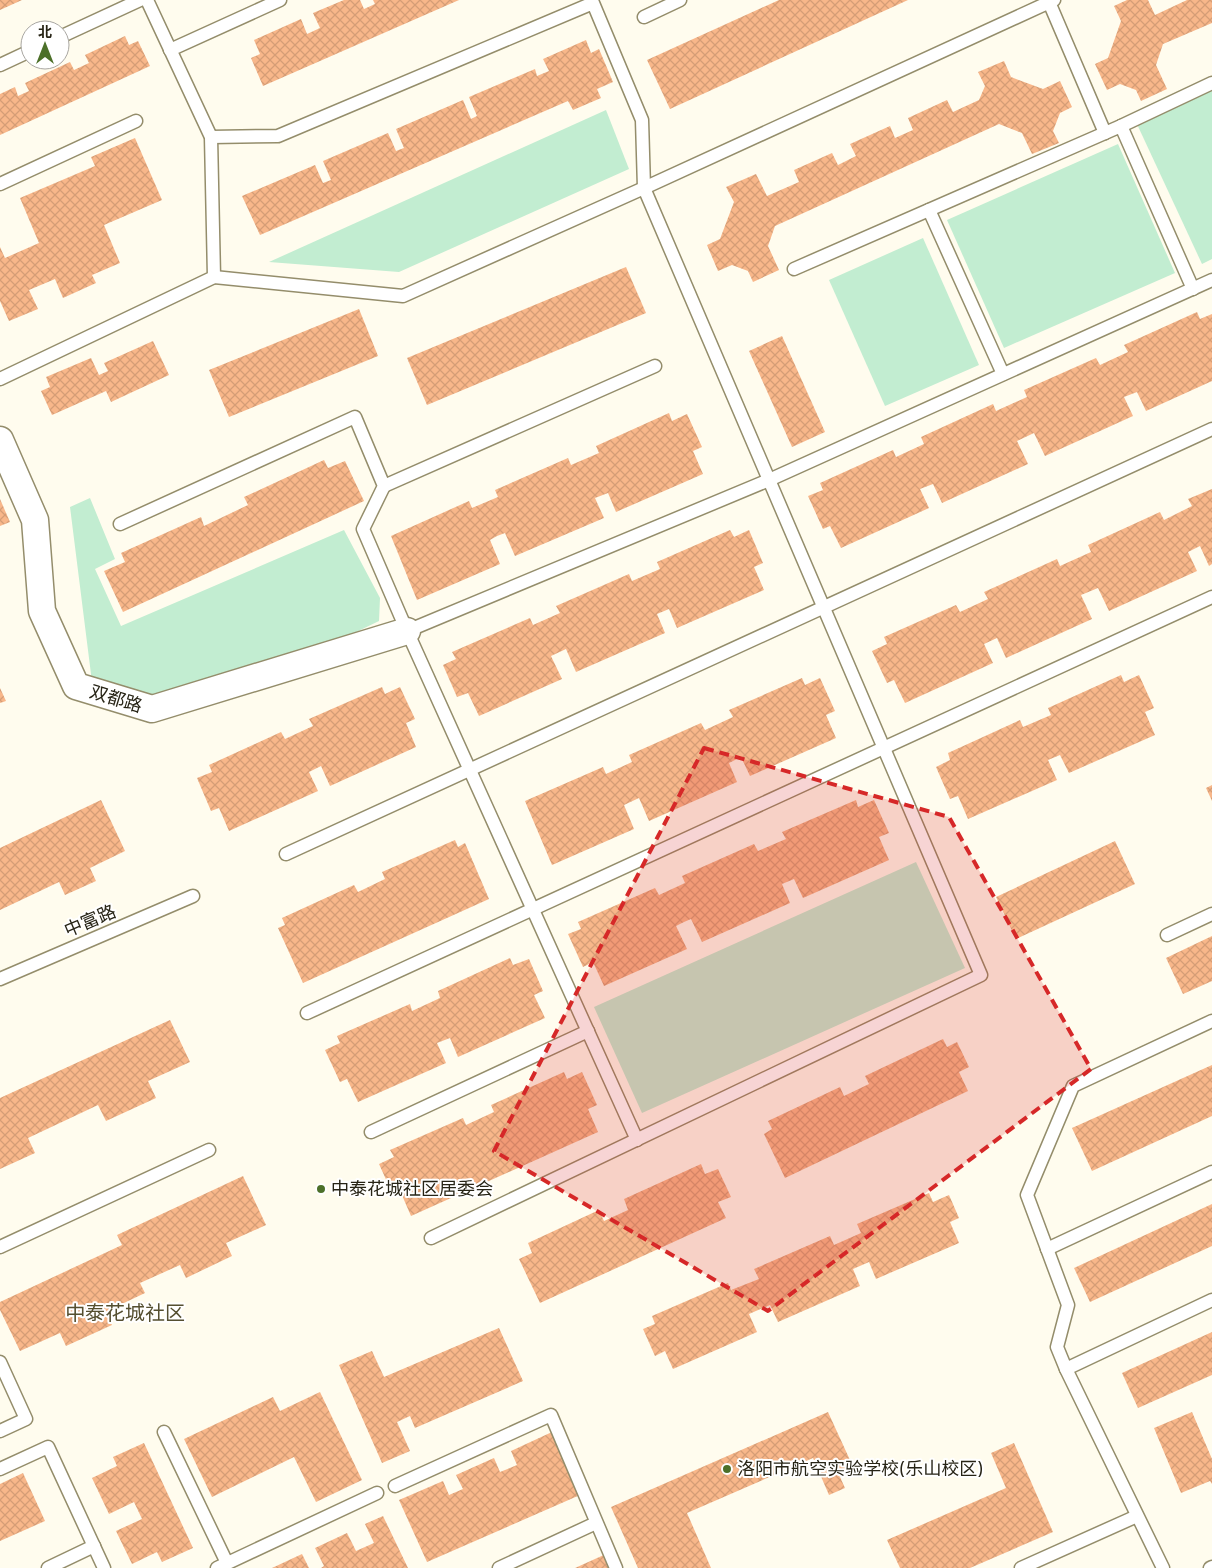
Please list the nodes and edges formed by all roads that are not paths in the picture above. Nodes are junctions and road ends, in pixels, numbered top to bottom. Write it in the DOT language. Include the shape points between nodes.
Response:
graph roads {
  1 [pos="140,0"];
  2 [pos="147,0"];
  3 [pos="280,0"];
  4 [pos="680,0"];
  5 [pos="1052,1"];
  6 [pos="644,17"];
  7 [pos="70,32"];
  8 [pos="170,50"];
  9 [pos="20,56"];
  10 [pos="0,65"];
  11 [pos="1212,84"];
  12 [pos="136,121"];
  13 [pos="1121,126"];
  14 [pos="1105,133"];
  15 [pos="212,137"];
  16 [pos="0,184"];
  17 [pos="644,188"];
  18 [pos="929,210"];
  19 [pos="794,269"];
  20 [pos="214,277"];
  21 [pos="1212,280"];
  22 [pos="1193,289"];
  23 [pos="655,366"];
  24 [pos="1003,374"];
  25 [pos="0,379"];
  26 [pos="1212,429"];
  27 [pos="0,440"];
  28 [pos="770,480"];
  29 [pos="384,486"];
  30 [pos="120,524"];
  31 [pos="1212,597"];
  32 [pos="824,608"];
  33 [pos="407,631"];
  34 [pos="884,748"];
  35 [pos="469,770"];
  36 [pos="286,854"];
  37 [pos="193,896"];
  38 [pos="532,909"];
  39 [pos="1212,914"];
  40 [pos="1167,935"];
  41 [pos="0,979"];
  42 [pos="307,1013"];
  43 [pos="1212,1021"];
  44 [pos="588,1031"];
  45 [pos="371,1132"];
  46 [pos="637,1140"];
  47 [pos="209,1150"];
  48 [pos="1212,1172"];
  49 [pos="431,1238"];
  50 [pos="0,1246"];
  51 [pos="1047,1249"];
  52 [pos="1212,1300"];
  53 [pos="0,1362"];
  54 [pos="1066,1369"];
  55 [pos="0,1431"];
  56 [pos="164,1432"];
  57 [pos="0,1469"];
  58 [pos="394,1486"];
  59 [pos="377,1493"];
  60 [pos="1137,1516"];
  61 [pos="596,1523"];
  62 [pos="94,1546"];
  63 [pos="222,1566"];
  64 [pos="48,1568"];
  65 [pos="104,1568"];
  66 [pos="499,1568"];
  67 [pos="616,1568"];
  68 [pos="1021,1568"];
  69 [pos="1163,1568"];
  1 -- 7 [label="lane"];
  2 -- 8 [label="lane"];
  3 -- 8 [label="lane"];
  4 -- 6 [label="lane"];
  5 -- 14 [label="lane"];
  5 -- 17 [label="lane"];
  8 -- 15 [label="lane"];
  9 -- 10 [label="lane"];
  11 -- 13 [label="lane"];
  12 -- 16 [label="lane"];
  13 -- 14 [label="lane"];
  13 -- 22 [label="lane"];
  14 -- 18 [label="lane"];
  15 -- 17 [label="lane" via="278,136 593,3 642,120"];
  15 -- 20 [label="lane"];
  17 -- 20 [label="lane" via="403,296"];
  17 -- 28 [label="lane"];
  18 -- 19 [label="lane"];
  18 -- 24 [label="lane"];
  20 -- 25 [label="lane"];
  21 -- 22 [label="lane"];
  22 -- 24 [label="lane"];
  23 -- 29 [label="lane"];
  24 -- 28 [label="lane"];
  26 -- 32 [label="lane"];
  27 -- 33 [label="street, 双都路" via="36,520 42,611 76,686 152,709"];
  28 -- 32 [label="lane"];
  28 -- 33 [label="lane"];
  29 -- 30 [label="lane" via="355,417"];
  29 -- 33 [label="lane" via="363,529"];
  31 -- 34 [label="lane"];
  32 -- 34 [label="lane"];
  32 -- 35 [label="lane"];
  33 -- 35 [label="lane"];
  34 -- 38 [label="lane"];
  34 -- 46 [label="lane" via="980,975"];
  35 -- 36 [label="lane"];
  35 -- 38 [label="lane"];
  37 -- 41 [label="lane, 中富路"];
  38 -- 42 [label="lane"];
  38 -- 44 [label="lane"];
  39 -- 40 [label="lane"];
  43 -- 51 [label="lane" via="1073,1086 1027,1195"];
  44 -- 45 [label="lane"];
  44 -- 46 [label="lane"];
  46 -- 49 [label="lane"];
  47 -- 50 [label="lane"];
  48 -- 51 [label="lane"];
  51 -- 54 [label="lane" via="1068,1305 1057,1348"];
  52 -- 54 [label="lane"];
  53 -- 55 [label="lane" via="26,1419"];
  54 -- 60 [label="lane"];
  56 -- 63 [label="lane"];
  57 -- 62 [label="lane" via="48,1447"];
  58 -- 61 [label="lane" via="551,1415"];
  59 -- 63 [label="lane"];
  60 -- 68 [label="lane"];
  60 -- 69 [label="lane"];
  61 -- 66 [label="lane"];
  61 -- 67 [label="lane"];
  62 -- 64 [label="lane"];
  62 -- 65 [label="lane"];
}
